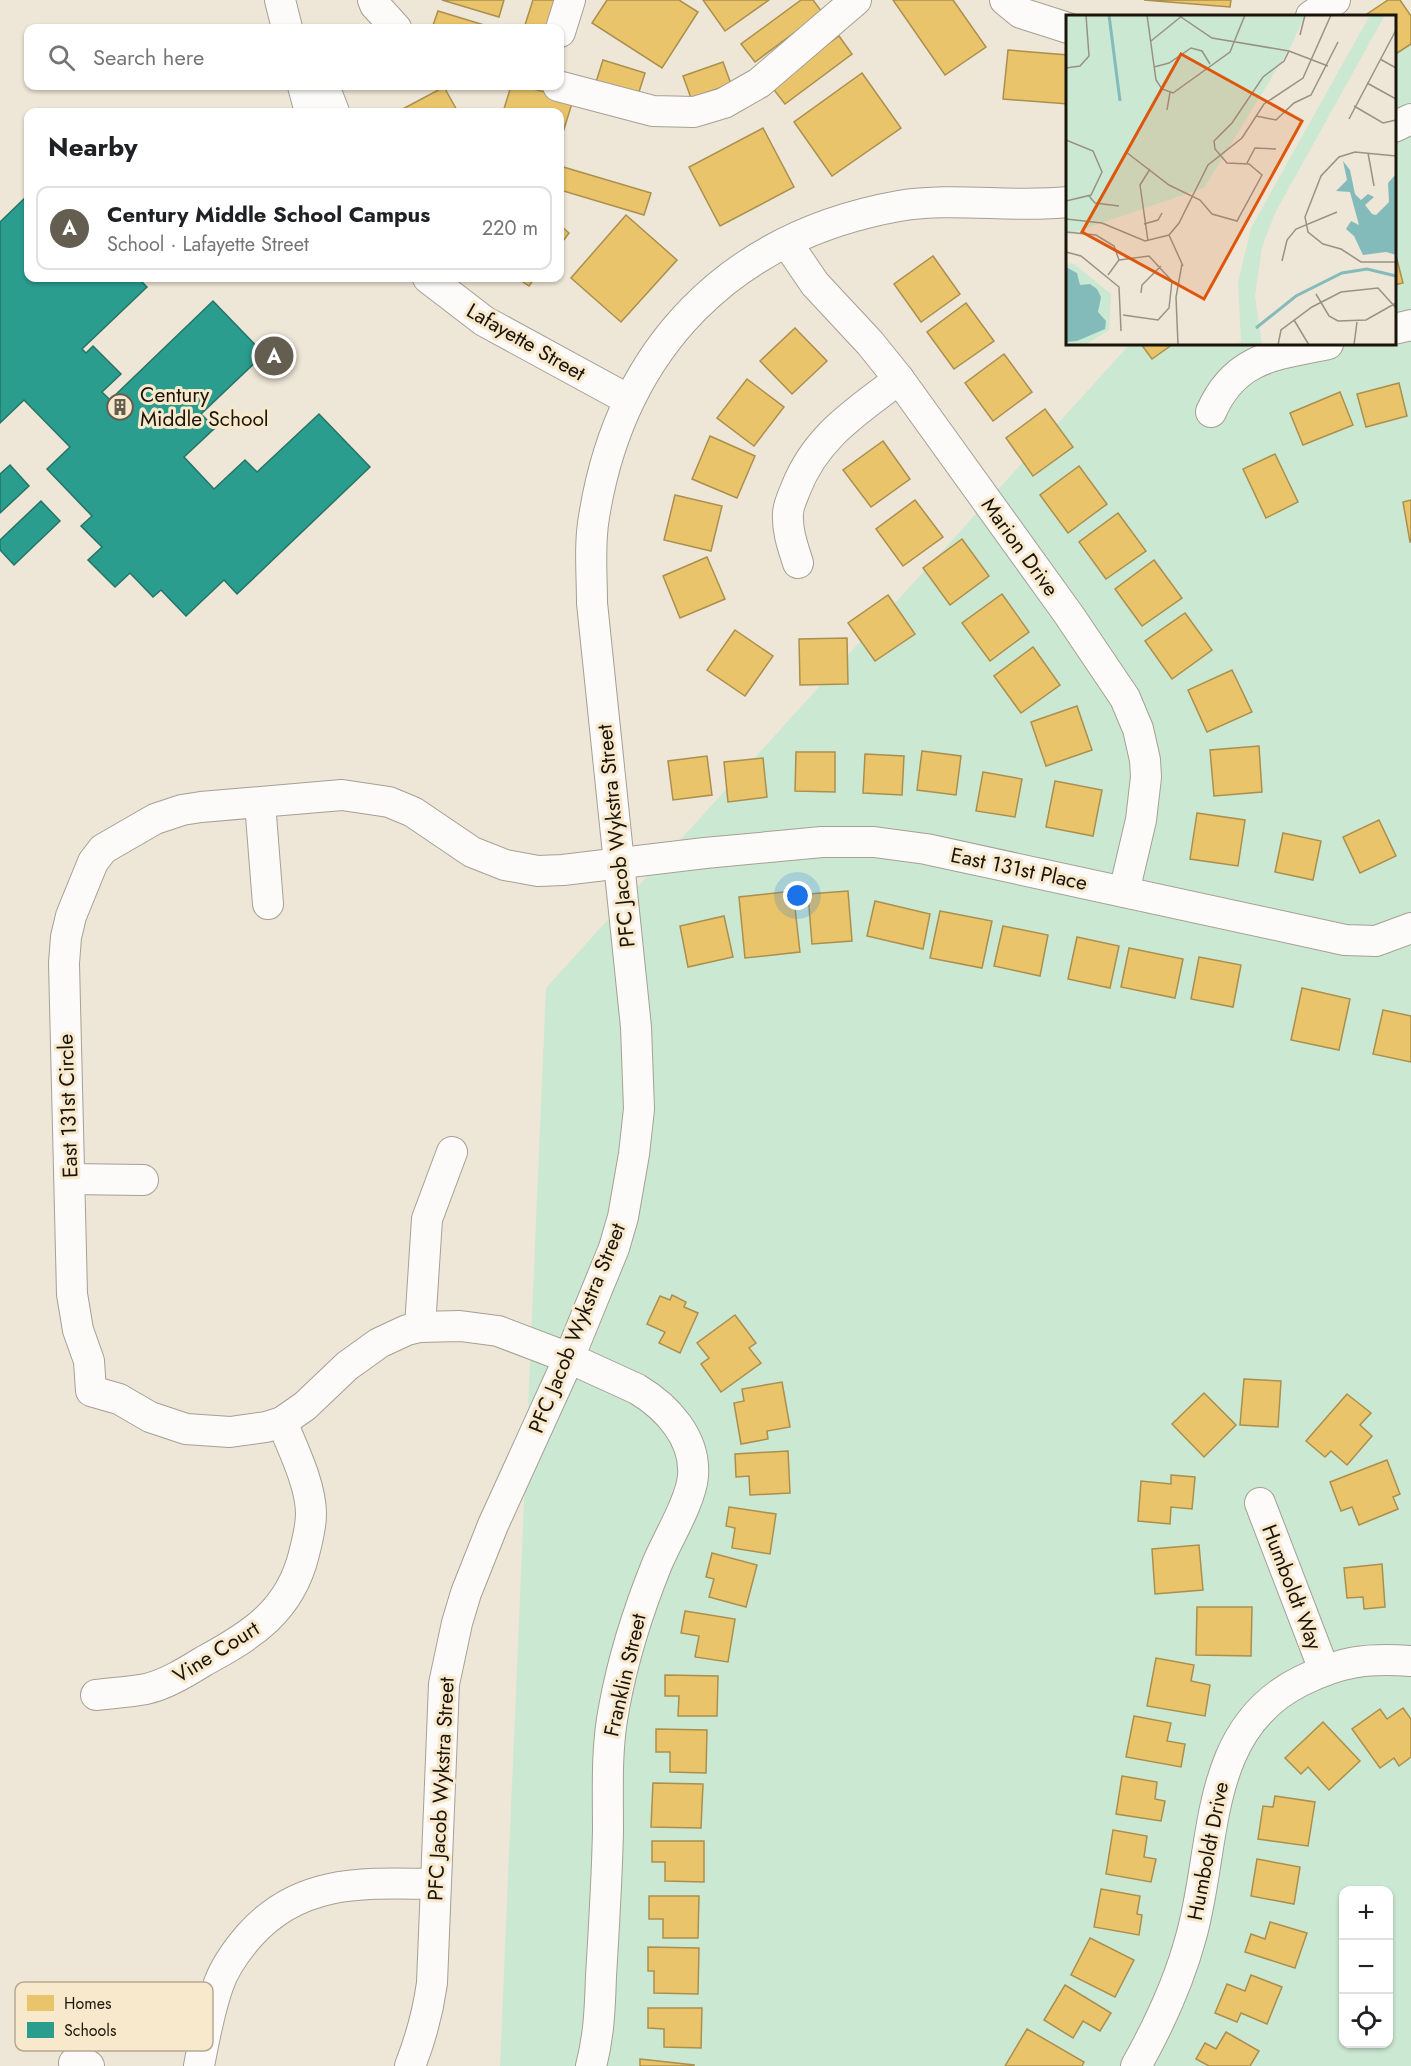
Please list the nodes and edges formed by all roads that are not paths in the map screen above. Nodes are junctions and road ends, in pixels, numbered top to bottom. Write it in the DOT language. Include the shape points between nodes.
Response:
graph roads {
  1 [pos="280,0"];
  2 [pos="300,0"];
  3 [pos="373,0"];
  4 [pos="570,0"];
  5 [pos="856,0"];
  6 [pos="1005,0"];
  7 [pos="1335,0"];
  8 [pos="1312,15"];
  9 [pos="286,24"];
  10 [pos="307,24"];
  11 [pos="392,24"];
  12 [pos="562,24"];
  13 [pos="1066,27"];
  14 [pos="564,88"];
  15 [pos="304,90"];
  16 [pos="326,90"];
  17 [pos="309,108"];
  18 [pos="332,108"];
  19 [pos="1411,119"];
  20 [pos="1396,126"];
  21 [pos="1066,202"];
  22 [pos="787,243"];
  23 [pos="433,282"];
  24 [pos="1411,325"];
  25 [pos="1396,329"];
  26 [pos="1323,345"];
  27 [pos="899,379"];
  28 [pos="628,400"];
  29 [pos="1211,412"];
  30 [pos="798,563"];
  31 [pos="260,803"];
  32 [pos="620,864"];
  33 [pos="1124,892"];
  34 [pos="268,904"];
  35 [pos="1411,928"];
  36 [pos="452,1152"];
  37 [pos="70,1179"];
  38 [pos="143,1180"];
  39 [pos="420,1326"];
  40 [pos="569,1358"];
  41 [pos="282,1422"];
  42 [pos="1260,1503"];
  43 [pos="1411,1661"];
  44 [pos="1324,1670"];
  45 [pos="96,1695"];
  46 [pos="435,1884"];
  47 [pos="213,2007"];
  48 [pos="203,2051"];
  49 [pos="199,2066"];
  50 [pos="410,2066"];
  51 [pos="591,2066"];
  52 [pos="1136,2066"];
  1 -- 9 [label="street"];
  2 -- 10 [label="street"];
  3 -- 11 [label="street"];
  4 -- 12 [label="street"];
  5 -- 14 [label="street" via="759,83 724,103 694,112 653,111"];
  6 -- 13 [label="street" via="1021,13"];
  7 -- 8 [label="street"];
  15 -- 17 [label="street"];
  16 -- 18 [label="street"];
  19 -- 20 [label="street"];
  21 -- 22 [label="street, PFC Jacob Wykstra Street" via="902,206 853,216"];
  22 -- 27 [label="street, Marion Drive" via="815,284"];
  22 -- 28 [label="street, PFC Jacob Wykstra Street" via="738,271 694,308 674,329"];
  23 -- 28 [label="street, Lafayette Street" via="484,321"];
  24 -- 25 [label="street"];
  26 -- 29 [label="street" via="1248,366 1227,383"];
  27 -- 30 [label="street" via="829,434 800,477 788,510 788,530"];
  27 -- 33 [label="street, Marion Drive" via="1125,698 1138,729 1146,777"];
  28 -- 32 [label="street, PFC Jacob Wykstra Street" via="601,481 591,555 595,637"];
  31 -- 32 [label="street, East 131st Circle" via="360,796 412,812 472,852 505,865 537,871"];
  31 -- 34 [label="street"];
  31 -- 37 [label="street, East 131st Circle" via="201,807 155,819 103,849 93,862 71,916 64,963"];
  32 -- 33 [label="street, East 131st Place" via="822,842 874,842 926,849"];
  32 -- 40 [label="street, PFC Jacob Wykstra Street" via="636,1028 639,1109 623,1217"];
  33 -- 35 [label="street, East 131st Place" via="1345,940 1376,941"];
  36 -- 39 [label="street" via="427,1219"];
  37 -- 38 [label="street"];
  37 -- 41 [label="street, East 131st Circle" via="72,1294 78,1330 89,1361 91,1391 120,1399 150,1417 186,1428 230,1432"];
  39 -- 40 [label="street, East 131st Circle" via="498,1331"];
  39 -- 41 [label="street, East 131st Circle" via="379,1343 346,1366 305,1406"];
  40 -- 46 [label="street, PFC Jacob Wykstra Street" via="494,1526 457,1623 444,1684"];
  40 -- 51 [label="street, Franklin Street" via="637,1389 665,1409 679,1426 692,1458 693,1477 633,1630 613,1710 598,2041"];
  41 -- 45 [label="street, Vine Court" via="297,1457 311,1513 300,1568 290,1591 256,1630 167,1682 147,1689"];
  42 -- 44 [label="street, Humboldt Way"];
  43 -- 44 [label="street, Humboldt Drive" via="1366,1660"];
  44 -- 52 [label="street, Humboldt Drive" via="1276,1696 1241,1732 1221,1779 1191,1936 1158,2026"];
  46 -- 47 [label="street" via="378,1883 323,1889 288,1903 258,1926 240,1947 218,1986"];
  46 -- 50 [label="street, PFC Jacob Wykstra Street" via="428,2013"];
  48 -- 49 [label="street"];
}
